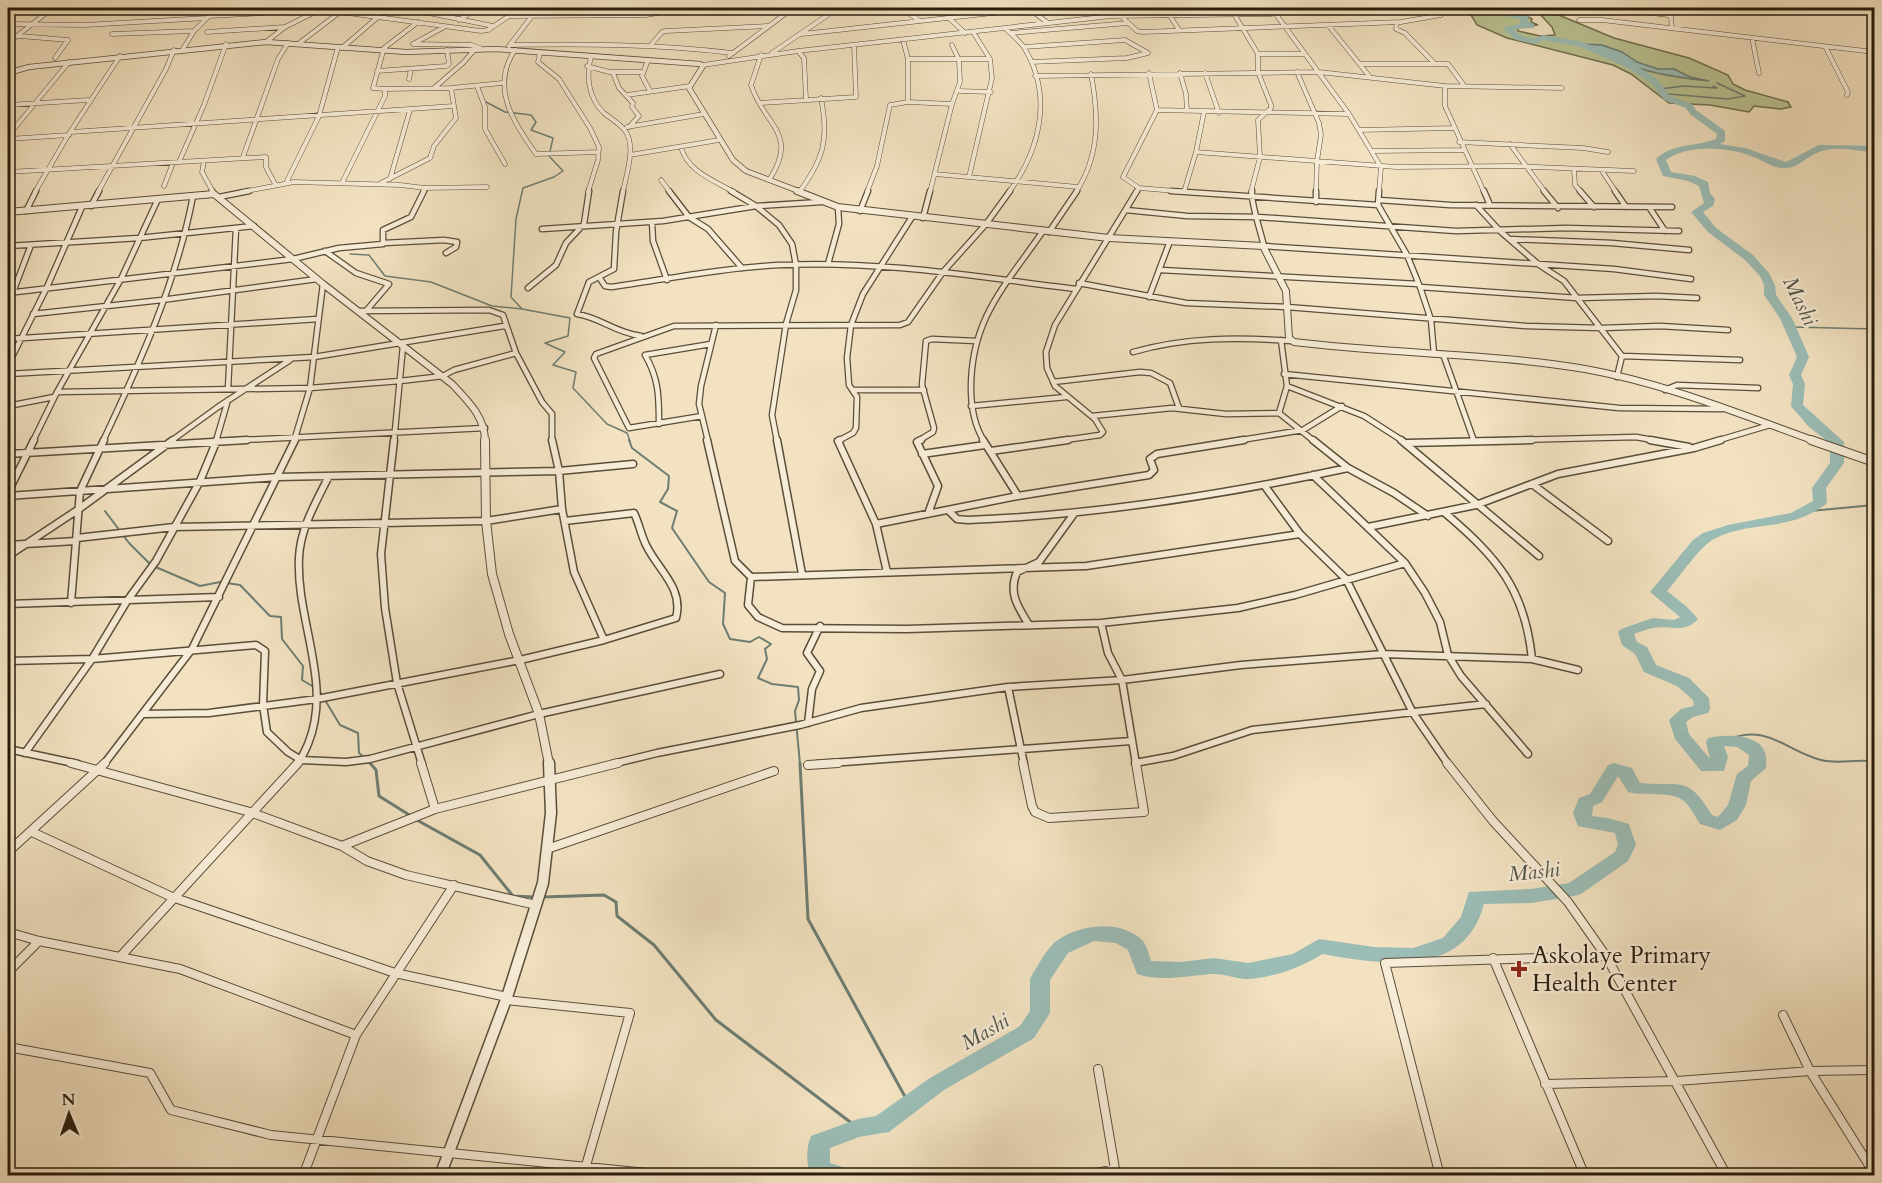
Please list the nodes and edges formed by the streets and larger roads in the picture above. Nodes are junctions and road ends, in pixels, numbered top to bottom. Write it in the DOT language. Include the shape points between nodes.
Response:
graph roads {
  1 [pos="183,8"];
  2 [pos="217,8"];
  3 [pos="278,8"];
  4 [pos="316,8"];
  5 [pos="335,8"];
  6 [pos="404,8"];
  7 [pos="468,8"];
  8 [pos="489,8"];
  9 [pos="522,8"];
  10 [pos="730,8"];
  11 [pos="758,8"];
  12 [pos="838,8"];
  13 [pos="901,8"];
  14 [pos="1029,8"];
  15 [pos="1097,8"];
  16 [pos="1165,8"];
  17 [pos="1280,8"];
  18 [pos="1612,8"];
  19 [pos="8,9"];
  20 [pos="52,9"];
  21 [pos="98,9"];
  22 [pos="792,9"];
  23 [pos="329,10"];
  24 [pos="516,11"];
  25 [pos="340,12"];
  26 [pos="1275,13"];
  27 [pos="1234,14"];
  28 [pos="509,15"];
  29 [pos="1171,15"];
  30 [pos="1441,15"];
  31 [pos="378,16"];
  32 [pos="532,16"];
  33 [pos="1111,16"];
  34 [pos="1121,16"];
  35 [pos="208,17"];
  36 [pos="949,18"];
  37 [pos="460,20"];
  38 [pos="1579,20"];
  39 [pos="145,21"];
  40 [pos="921,21"];
  41 [pos="418,22"];
  42 [pos="1397,22"];
  43 [pos="1048,23"];
  44 [pos="1128,23"];
  45 [pos="8,24"];
  46 [pos="28,25"];
  47 [pos="1328,25"];
  48 [pos="493,26"];
  49 [pos="767,26"];
  50 [pos="285,27"];
  51 [pos="446,27"];
  52 [pos="1285,27"];
  53 [pos="1242,28"];
  54 [pos="1672,28"];
  55 [pos="1006,29"];
  56 [pos="1179,30"];
  57 [pos="194,31"];
  58 [pos="207,32"];
  59 [pos="972,32"];
  60 [pos="133,33"];
  61 [pos="965,33"];
  62 [pos="1011,33"];
  63 [pos="112,34"];
  64 [pos="802,34"];
  65 [pos="8,35"];
  66 [pos="14,36"];
  67 [pos="1752,38"];
  68 [pos="903,40"];
  69 [pos="267,42"];
  70 [pos="8,43"];
  71 [pos="288,43"];
  72 [pos="226,44"];
  73 [pos="298,44"];
  74 [pos="510,45"];
  75 [pos="651,45"];
  76 [pos="854,45"];
  77 [pos="952,45"];
  78 [pos="340,47"];
  79 [pos="1024,47"];
  80 [pos="478,48"];
  81 [pos="1826,48"];
  82 [pos="183,49"];
  83 [pos="174,50"];
  84 [pos="447,50"];
  85 [pos="505,50"];
  86 [pos="382,51"];
  87 [pos="515,51"];
  88 [pos="798,51"];
  89 [pos="1875,52"];
  90 [pos="540,53"];
  91 [pos="732,53"];
  92 [pos="770,54"];
  93 [pos="1258,54"];
  94 [pos="1304,54"];
  95 [pos="761,55"];
  96 [pos="120,56"];
  97 [pos="591,56"];
  98 [pos="55,58"];
  99 [pos="960,58"];
  100 [pos="908,59"];
  101 [pos="990,59"];
  102 [pos="648,60"];
  103 [pos="724,60"];
  104 [pos="69,62"];
  105 [pos="1031,62"];
  106 [pos="1361,64"];
  107 [pos="1435,64"];
  108 [pos="703,65"];
  109 [pos="587,66"];
  110 [pos="411,69"];
  111 [pos="15,71"];
  112 [pos="377,71"];
  113 [pos="8,72"];
  114 [pos="611,72"];
  115 [pos="641,72"];
  116 [pos="1258,72"];
  117 [pos="1297,72"];
  118 [pos="1319,72"];
  119 [pos="1149,73"];
  120 [pos="1179,73"];
  121 [pos="1205,73"];
  122 [pos="1759,73"];
  123 [pos="1090,74"];
  124 [pos="1035,76"];
  125 [pos="1370,77"];
  126 [pos="409,79"];
  127 [pos="8,80"];
  128 [pos="502,83"];
  129 [pos="1463,84"];
  130 [pos="477,86"];
  131 [pos="690,86"];
  132 [pos="1446,86"];
  133 [pos="434,88"];
  134 [pos="451,88"];
  135 [pos="1562,88"];
  136 [pos="385,89"];
  137 [pos="650,91"];
  138 [pos="960,91"];
  139 [pos="990,92"];
  140 [pos="627,95"];
  141 [pos="1847,95"];
  142 [pos="821,98"];
  143 [pos="806,99"];
  144 [pos="88,100"];
  145 [pos="908,102"];
  146 [pos="35,103"];
  147 [pos="760,103"];
  148 [pos="8,105"];
  149 [pos="952,105"];
  150 [pos="454,106"];
  151 [pos="410,110"];
  152 [pos="1157,110"];
  153 [pos="1187,111"];
  154 [pos="376,112"];
  155 [pos="1204,112"];
  156 [pos="1219,113"];
  157 [pos="704,114"];
  158 [pos="1263,114"];
  159 [pos="1315,114"];
  160 [pos="1349,114"];
  161 [pos="318,116"];
  162 [pos="256,119"];
  163 [pos="194,123"];
  164 [pos="133,127"];
  165 [pos="626,128"];
  166 [pos="1454,128"];
  167 [pos="1359,130"];
  168 [pos="70,134"];
  169 [pos="8,137"];
  170 [pos="14,139"];
  171 [pos="719,140"];
  172 [pos="1459,142"];
  173 [pos="1510,144"];
  174 [pos="8,146"];
  175 [pos="681,147"];
  176 [pos="1463,150"];
  177 [pos="1373,151"];
  178 [pos="598,152"];
  179 [pos="1196,152"];
  180 [pos="1608,152"];
  181 [pos="630,155"];
  182 [pos="1260,156"];
  183 [pos="243,157"];
  184 [pos="204,161"];
  185 [pos="1317,161"];
  186 [pos="176,162"];
  187 [pos="505,164"];
  188 [pos="1472,165"];
  189 [pos="1524,166"];
  190 [pos="1382,167"];
  191 [pos="111,168"];
  192 [pos="1574,170"];
  193 [pos="1602,171"];
  194 [pos="1634,171"];
  195 [pos="8,172"];
  196 [pos="45,172"];
  197 [pos="935,174"];
  198 [pos="969,177"];
  199 [pos="390,179"];
  200 [pos="661,180"];
  201 [pos="770,180"];
  202 [pos="1017,181"];
  203 [pos="286,183"];
  204 [pos="342,183"];
  205 [pos="275,184"];
  206 [pos="380,184"];
  207 [pos="164,186"];
  208 [pos="1078,187"];
  209 [pos="425,188"];
  210 [pos="488,188"];
  211 [pos="1139,188"];
  212 [pos="800,190"];
  213 [pos="1184,193"];
  214 [pos="193,196"];
  215 [pos="217,196"];
  216 [pos="1250,198"];
  217 [pos="158,199"];
  218 [pos="821,202"];
  219 [pos="1316,202"];
  220 [pos="1378,202"];
  221 [pos="1490,205"];
  222 [pos="756,206"];
  223 [pos="1476,206"];
  224 [pos="82,207"];
  225 [pos="91,207"];
  226 [pos="838,207"];
  227 [pos="1594,207"];
  228 [pos="1626,207"];
  229 [pos="1649,207"];
  230 [pos="1672,207"];
  231 [pos="1558,208"];
  232 [pos="1126,210"];
  233 [pos="26,211"];
  234 [pos="860,211"];
  235 [pos="8,213"];
  236 [pos="912,216"];
  237 [pos="689,217"];
  238 [pos="1258,217"];
  239 [pos="923,218"];
  240 [pos="652,222"];
  241 [pos="617,223"];
  242 [pos="986,224"];
  243 [pos="1388,225"];
  244 [pos="254,226"];
  245 [pos="582,226"];
  246 [pos="236,228"];
  247 [pos="542,229"];
  248 [pos="1500,231"];
  249 [pos="1665,231"];
  250 [pos="1679,231"];
  251 [pos="1046,232"];
  252 [pos="186,233"];
  253 [pos="140,238"];
  254 [pos="1109,238"];
  255 [pos="1509,239"];
  256 [pos="1170,241"];
  257 [pos="66,243"];
  258 [pos="384,243"];
  259 [pos="31,245"];
  260 [pos="8,246"];
  261 [pos="1264,246"];
  262 [pos="1689,250"];
  263 [pos="325,251"];
  264 [pos="446,253"];
  265 [pos="1407,255"];
  266 [pos="293,259"];
  267 [pos="828,264"];
  268 [pos="1539,264"];
  269 [pos="796,265"];
  270 [pos="233,266"];
  271 [pos="880,267"];
  272 [pos="742,268"];
  273 [pos="1161,270"];
  274 [pos="171,272"];
  275 [pos="943,272"];
  276 [pos="1281,276"];
  277 [pos="599,277"];
  278 [pos="120,279"];
  279 [pos="1691,279"];
  280 [pos="667,280"];
  281 [pos="1009,280"];
  282 [pos="320,281"];
  283 [pos="1079,283"];
  284 [pos="1419,285"];
  285 [pos="47,287"];
  286 [pos="528,288"];
  287 [pos="1076,288"];
  288 [pos="232,291"];
  289 [pos="10,293"];
  290 [pos="1149,297"];
  291 [pos="1577,298"];
  292 [pos="1697,298"];
  293 [pos="162,300"];
  294 [pos="106,306"];
  295 [pos="1287,307"];
  296 [pos="362,311"];
  297 [pos="33,314"];
  298 [pos="318,319"];
  299 [pos="1431,320"];
  300 [pos="786,324"];
  301 [pos="716,325"];
  302 [pos="851,325"];
  303 [pos="230,326"];
  304 [pos="507,327"];
  305 [pos="1602,328"];
  306 [pos="152,330"];
  307 [pos="1728,330"];
  308 [pos="92,333"];
  309 [pos="642,336"];
  310 [pos="21,338"];
  311 [pos="8,339"];
  312 [pos="1281,340"];
  313 [pos="976,341"];
  314 [pos="1291,341"];
  315 [pos="401,344"];
  316 [pos="711,344"];
  317 [pos="1133,352"];
  318 [pos="516,353"];
  319 [pos="1434,354"];
  320 [pos="1443,354"];
  321 [pos="1622,356"];
  322 [pos="314,357"];
  323 [pos="292,358"];
  324 [pos="1740,360"];
  325 [pos="229,362"];
  326 [pos="8,365"];
  327 [pos="137,366"];
  328 [pos="70,370"];
  329 [pos="8,374"];
  330 [pos="1284,374"];
  331 [pos="443,376"];
  332 [pos="1617,377"];
  333 [pos="400,381"];
  334 [pos="1053,382"];
  335 [pos="1287,386"];
  336 [pos="309,388"];
  337 [pos="1758,388"];
  338 [pos="228,389"];
  339 [pos="240,389"];
  340 [pos="127,390"];
  341 [pos="854,390"];
  342 [pos="924,390"];
  343 [pos="1664,390"];
  344 [pos="1455,391"];
  345 [pos="56,395"];
  346 [pos="1066,398"];
  347 [pos="228,400"];
  348 [pos="8,406"];
  349 [pos="971,406"];
  350 [pos="1342,406"];
  351 [pos="1179,408"];
  352 [pos="1722,409"];
  353 [pos="1279,413"];
  354 [pos="702,416"];
  355 [pos="1092,416"];
  356 [pos="659,424"];
  357 [pos="1770,425"];
  358 [pos="485,428"];
  359 [pos="1303,430"];
  360 [pos="394,431"];
  361 [pos="296,438"];
  362 [pos="1473,441"];
  363 [pos="216,443"];
  364 [pos="1406,443"];
  365 [pos="985,445"];
  366 [pos="163,446"];
  367 [pos="1694,448"];
  368 [pos="100,450"];
  369 [pos="991,451"];
  370 [pos="27,453"];
  371 [pos="8,454"];
  372 [pos="922,454"];
  373 [pos="1875,462"];
  374 [pos="633,464"];
  375 [pos="1348,468"];
  376 [pos="559,471"];
  377 [pos="486,473"];
  378 [pos="390,474"];
  379 [pos="1313,475"];
  380 [pos="329,476"];
  381 [pos="278,477"];
  382 [pos="200,481"];
  383 [pos="1532,484"];
  384 [pos="1264,485"];
  385 [pos="104,489"];
  386 [pos="81,491"];
  387 [pos="8,494"];
  388 [pos="1018,496"];
  389 [pos="1476,505"];
  390 [pos="79,510"];
  391 [pos="562,510"];
  392 [pos="948,510"];
  393 [pos="1445,513"];
  394 [pos="928,514"];
  395 [pos="1073,515"];
  396 [pos="1429,516"];
  397 [pos="486,521"];
  398 [pos="565,521"];
  399 [pos="386,524"];
  400 [pos="876,524"];
  401 [pos="255,525"];
  402 [pos="307,525"];
  403 [pos="174,527"];
  404 [pos="1368,527"];
  405 [pos="1300,534"];
  406 [pos="76,539"];
  407 [pos="1608,541"];
  408 [pos="28,544"];
  409 [pos="8,545"];
  410 [pos="8,556"];
  411 [pos="1539,556"];
  412 [pos="1405,562"];
  413 [pos="1031,566"];
  414 [pos="886,572"];
  415 [pos="802,574"];
  416 [pos="752,577"];
  417 [pos="1346,579"];
  418 [pos="219,597"];
  419 [pos="127,601"];
  420 [pos="8,603"];
  421 [pos="71,603"];
  422 [pos="1101,623"];
  423 [pos="1029,625"];
  424 [pos="820,627"];
  425 [pos="604,640"];
  426 [pos="192,649"];
  427 [pos="1383,654"];
  428 [pos="1448,655"];
  429 [pos="92,659"];
  430 [pos="1532,659"];
  431 [pos="520,660"];
  432 [pos="8,661"];
  433 [pos="1578,670"];
  434 [pos="720,674"];
  435 [pos="1122,680"];
  436 [pos="397,683"];
  437 [pos="1008,687"];
  438 [pos="317,699"];
  439 [pos="1486,704"];
  440 [pos="263,705"];
  441 [pos="1413,713"];
  442 [pos="143,714"];
  443 [pos="539,714"];
  444 [pos="804,724"];
  445 [pos="1131,741"];
  446 [pos="417,745"];
  447 [pos="11,750"];
  448 [pos="1022,751"];
  449 [pos="25,753"];
  450 [pos="1528,754"];
  451 [pos="8,757"];
  452 [pos="301,760"];
  453 [pos="1136,763"];
  454 [pos="808,765"];
  455 [pos="100,770"];
  456 [pos="774,771"];
  457 [pos="551,780"];
  458 [pos="435,809"];
  459 [pos="250,812"];
  460 [pos="32,832"];
  461 [pos="342,846"];
  462 [pos="547,849"];
  463 [pos="8,852"];
  464 [pos="454,885"];
  465 [pos="172,897"];
  466 [pos="536,905"];
  467 [pos="8,932"];
  468 [pos="39,941"];
  469 [pos="120,957"];
  470 [pos="1606,957"];
  471 [pos="1493,958"];
  472 [pos="8,972"];
  473 [pos="395,972"];
  474 [pos="506,998"];
  475 [pos="1783,1015"];
  476 [pos="356,1035"];
  477 [pos="8,1047"];
  478 [pos="1098,1069"];
  479 [pos="1875,1070"];
  480 [pos="1810,1071"];
  481 [pos="1677,1081"];
  482 [pos="1545,1084"];
  483 [pos="316,1141"];
  484 [pos="448,1154"];
  485 [pos="584,1172"];
  486 [pos="1875,1173"];
  487 [pos="8,1174"];
  488 [pos="676,1175"];
  489 [pos="12,1176"];
  490 [pos="303,1176"];
  491 [pos="440,1176"];
  492 [pos="1084,1176"];
  493 [pos="1440,1176"];
  494 [pos="1585,1176"];
  495 [pos="1727,1176"];
  1 -- 21 [label="street"];
  2 -- 35 [label="street"];
  3 -- 35 [label="street" via="264,13"];
  4 -- 23 [label="street"];
  4 -- 50 [label="street"];
  5 -- 23 [label="street"];
  6 -- 37 [label="street"];
  7 -- 37 [label="street"];
  8 -- 24 [label="street"];
  9 -- 24 [label="street"];
  10 -- 11 [label="street"];
  10 -- 32 [label="street" via="646,15"];
  11 -- 22 [label="street"];
  12 -- 64 [label="street"];
  13 -- 40 [label="street"];
  14 -- 36 [label="street"];
  14 -- 43 [label="street"];
  15 -- 33 [label="street"];
  16 -- 29 [label="street"];
  17 -- 26 [label="street"];
  18 -- 54 [label="street" via="1671,16"];
  19 -- 20 [label="street"];
  20 -- 21 [label="street"];
  20 -- 46 [label="street"];
  22 -- 49 [label="street"];
  23 -- 25 [label="street"];
  24 -- 28 [label="street"];
  25 -- 31 [label="street"];
  25 -- 73 [label="street"];
  26 -- 27 [label="street"];
  26 -- 52 [label="street"];
  27 -- 29 [label="street"];
  27 -- 53 [label="street"];
  28 -- 32 [label="street"];
  28 -- 48 [label="street"];
  29 -- 34 [label="street"];
  29 -- 56 [label="street"];
  30 -- 42 [label="street"];
  31 -- 41 [label="street"];
  31 -- 78 [label="street"];
  32 -- 74 [label="street"];
  33 -- 34 [label="street"];
  33 -- 43 [label="street"];
  34 -- 44 [label="street"];
  35 -- 39 [label="street"];
  35 -- 57 [label="street"];
  36 -- 40 [label="street"];
  36 -- 61 [label="street"];
  37 -- 48 [label="street"];
  37 -- 51 [label="street"];
  38 -- 54 [label="street"];
  39 -- 46 [label="street"];
  39 -- 60 [label="street"];
  40 -- 64 [label="street"];
  41 -- 51 [label="street"];
  41 -- 86 [label="street"];
  42 -- 47 [label="street"];
  42 -- 107 [label="street" via="1396,29 1405,33"];
  43 -- 55 [label="street"];
  44 -- 56 [label="street" via="1138,32"];
  44 -- 62 [label="street"];
  45 -- 46 [label="street"];
  46 -- 66 [label="street"];
  47 -- 52 [label="street"];
  47 -- 106 [label="street"];
  48 -- 51 [label="street" via="481,31"];
  49 -- 75 [label="street" via="664,32"];
  49 -- 91 [label="street"];
  50 -- 58 [label="street"];
  50 -- 69 [label="street"];
  51 -- 80 [label="street" via="413,44"];
  52 -- 53 [label="street"];
  52 -- 94 [label="street"];
  53 -- 56 [label="street"];
  53 -- 93 [label="street"];
  54 -- 67 [label="street"];
  55 -- 59 [label="street"];
  55 -- 62 [label="street"];
  57 -- 60 [label="street"];
  57 -- 82 [label="street"];
  59 -- 61 [label="street"];
  59 -- 101 [label="street"];
  60 -- 63 [label="street"];
  61 -- 68 [label="street"];
  62 -- 79 [label="street"];
  64 -- 92 [label="street"];
  65 -- 66 [label="street"];
  66 -- 70 [label="street"];
  66 -- 98 [label="street" via="68,40"];
  67 -- 81 [label="street"];
  67 -- 122 [label="street"];
  68 -- 76 [label="street"];
  68 -- 100 [label="street"];
  69 -- 71 [label="street"];
  69 -- 72 [label="street"];
  71 -- 73 [label="street"];
  71 -- 162 [label="street" via="278,59"];
  72 -- 82 [label="street"];
  72 -- 163 [label="street"];
  73 -- 78 [label="street"];
  74 -- 75 [label="street"];
  74 -- 85 [label="street"];
  75 -- 91 [label="street"];
  76 -- 88 [label="street"];
  76 -- 142 [label="street" via="857,96"];
  77 -- 99 [label="street"];
  78 -- 86 [label="street"];
  78 -- 161 [label="street"];
  79 -- 105 [label="street"];
  79 -- 105 [label="street" via="1125,40 1148,53 1126,58"];
  80 -- 84 [label="street"];
  80 -- 85 [label="street"];
  80 -- 133 [label="street"];
  81 -- 89 [label="street"];
  81 -- 141 [label="street"];
  82 -- 83 [label="street"];
  83 -- 96 [label="street"];
  83 -- 164 [label="street"];
  84 -- 86 [label="street"];
  84 -- 110 [label="street" via="446,66"];
  85 -- 87 [label="street"];
  86 -- 112 [label="street"];
  87 -- 90 [label="street"];
  87 -- 128 [label="street" via="506,65"];
  88 -- 92 [label="street"];
  88 -- 143 [label="street" via="804,58"];
  90 -- 97 [label="street"];
  90 -- 178 [label="street" via="538,62 559,79 593,134"];
  91 -- 103 [label="street"];
  92 -- 95 [label="street"];
  93 -- 94 [label="street"];
  93 -- 116 [label="street"];
  94 -- 118 [label="street"];
  95 -- 103 [label="street"];
  95 -- 147 [label="street" via="751,82"];
  96 -- 104 [label="street"];
  96 -- 144 [label="street"];
  97 -- 102 [label="street"];
  97 -- 109 [label="street"];
  99 -- 100 [label="street"];
  99 -- 101 [label="street"];
  99 -- 138 [label="street"];
  100 -- 145 [label="street"];
  101 -- 139 [label="street"];
  102 -- 108 [label="street"];
  102 -- 115 [label="street"];
  103 -- 108 [label="street"];
  104 -- 111 [label="street"];
  104 -- 146 [label="street"];
  105 -- 124 [label="street"];
  106 -- 107 [label="street"];
  106 -- 125 [label="street"];
  107 -- 129 [label="street" via="1451,65"];
  108 -- 131 [label="street"];
  109 -- 114 [label="street"];
  109 -- 165 [label="street" via="588,85 603,112"];
  110 -- 112 [label="street"];
  110 -- 126 [label="street"];
  111 -- 113 [label="street"];
  111 -- 127 [label="street"];
  112 -- 136 [label="street" via="373,88"];
  114 -- 115 [label="street"];
  114 -- 140 [label="street"];
  115 -- 137 [label="street" via="642,84"];
  116 -- 117 [label="street"];
  116 -- 121 [label="street"];
  116 -- 158 [label="street" via="1271,105"];
  117 -- 118 [label="street"];
  117 -- 159 [label="street"];
  118 -- 125 [label="street"];
  118 -- 160 [label="street"];
  119 -- 120 [label="street"];
  119 -- 123 [label="street"];
  119 -- 152 [label="street"];
  120 -- 121 [label="street"];
  120 -- 153 [label="street"];
  121 -- 156 [label="street"];
  123 -- 124 [label="street"];
  123 -- 208 [label="street" via="1096,98 1096,131 1092,161"];
  124 -- 202 [label="street" via="1042,103 1036,141"];
  125 -- 132 [label="street"];
  128 -- 130 [label="street"];
  128 -- 178 [label="street" via="520,132 536,154"];
  129 -- 132 [label="street"];
  129 -- 135 [label="street"];
  130 -- 134 [label="street"];
  130 -- 187 [label="street" via="485,107 485,129"];
  131 -- 137 [label="street"];
  131 -- 157 [label="street"];
  132 -- 166 [label="street" via="1445,106"];
  133 -- 134 [label="street"];
  133 -- 136 [label="street"];
  134 -- 150 [label="street"];
  136 -- 154 [label="street"];
  137 -- 140 [label="street"];
  138 -- 139 [label="street"];
  138 -- 149 [label="street"];
  139 -- 198 [label="street"];
  140 -- 165 [label="street" via="639,116"];
  142 -- 143 [label="street"];
  142 -- 212 [label="street" via="827,128 825,147"];
  143 -- 147 [label="street"];
  144 -- 146 [label="street"];
  144 -- 168 [label="street"];
  145 -- 149 [label="street"];
  145 -- 234 [label="street" via="888,108 877,166"];
  146 -- 148 [label="street"];
  146 -- 169 [label="street"];
  147 -- 201 [label="street" via="785,152"];
  149 -- 197 [label="street"];
  150 -- 151 [label="street"];
  150 -- 199 [label="street" via="456,118 434,146 428,161"];
  151 -- 154 [label="street"];
  151 -- 199 [label="street"];
  152 -- 153 [label="street"];
  152 -- 211 [label="street" via="1123,177"];
  153 -- 155 [label="street"];
  154 -- 161 [label="street"];
  154 -- 204 [label="street"];
  155 -- 156 [label="street"];
  155 -- 179 [label="street"];
  156 -- 158 [label="street"];
  157 -- 165 [label="street"];
  157 -- 171 [label="street"];
  158 -- 159 [label="street"];
  158 -- 182 [label="street" via="1258,120"];
  159 -- 160 [label="street"];
  159 -- 185 [label="street" via="1321,135"];
  160 -- 167 [label="street"];
  161 -- 162 [label="street"];
  161 -- 203 [label="street"];
  162 -- 163 [label="street"];
  162 -- 183 [label="street"];
  163 -- 164 [label="street"];
  163 -- 186 [label="street"];
  164 -- 168 [label="street"];
  164 -- 191 [label="street"];
  165 -- 181 [label="street"];
  166 -- 167 [label="street"];
  166 -- 172 [label="street"];
  167 -- 177 [label="street"];
  168 -- 170 [label="street"];
  168 -- 196 [label="street"];
  169 -- 170 [label="street"];
  170 -- 174 [label="street"];
  171 -- 175 [label="street"];
  171 -- 201 [label="street" via="746,171"];
  172 -- 173 [label="street"];
  172 -- 176 [label="street"];
  173 -- 180 [label="street"];
  173 -- 189 [label="street"];
  175 -- 181 [label="street"];
  175 -- 222 [label="street" via="690,166"];
  176 -- 177 [label="street"];
  176 -- 188 [label="street"];
  177 -- 190 [label="street"];
  178 -- 245 [label="street"];
  179 -- 182 [label="street"];
  179 -- 213 [label="street"];
  181 -- 241 [label="street"];
  182 -- 185 [label="street"];
  182 -- 216 [label="street"];
  183 -- 184 [label="street"];
  183 -- 205 [label="street" via="266,157 266,167"];
  184 -- 186 [label="street"];
  184 -- 215 [label="street" via="202,171"];
  185 -- 190 [label="street"];
  185 -- 219 [label="street"];
  186 -- 191 [label="street"];
  186 -- 207 [label="street"];
  188 -- 189 [label="street"];
  188 -- 190 [label="street"];
  188 -- 221 [label="street"];
  189 -- 192 [label="street"];
  189 -- 231 [label="street"];
  190 -- 220 [label="street"];
  191 -- 196 [label="street"];
  191 -- 225 [label="street"];
  192 -- 193 [label="street"];
  192 -- 227 [label="street" via="1575,185"];
  193 -- 194 [label="street"];
  193 -- 228 [label="street"];
  195 -- 196 [label="street"];
  196 -- 233 [label="street"];
  197 -- 198 [label="street"];
  197 -- 239 [label="street"];
  198 -- 202 [label="street"];
  199 -- 206 [label="street"];
  200 -- 237 [label="street"];
  201 -- 212 [label="street"];
  202 -- 208 [label="street"];
  202 -- 242 [label="street"];
  203 -- 204 [label="street"];
  203 -- 205 [label="street"];
  204 -- 206 [label="street"];
  205 -- 215 [label="street"];
  206 -- 209 [label="street"];
  208 -- 251 [label="street"];
  209 -- 210 [label="street"];
  209 -- 258 [label="street" via="411,217 383,230"];
  211 -- 213 [label="street"];
  211 -- 232 [label="street"];
  212 -- 218 [label="street"];
  213 -- 216 [label="street"];
  214 -- 215 [label="street"];
  214 -- 217 [label="street"];
  214 -- 252 [label="street"];
  215 -- 244 [label="street"];
  216 -- 219 [label="street"];
  216 -- 238 [label="street"];
  217 -- 225 [label="street"];
  217 -- 253 [label="street"];
  218 -- 222 [label="street"];
  218 -- 226 [label="street"];
  219 -- 220 [label="street"];
  220 -- 223 [label="street"];
  220 -- 243 [label="street"];
  221 -- 223 [label="street"];
  221 -- 231 [label="street"];
  222 -- 237 [label="street"];
  222 -- 269 [label="street" via="786,234"];
  223 -- 248 [label="street"];
  224 -- 225 [label="street"];
  224 -- 233 [label="street"];
  224 -- 257 [label="street"];
  226 -- 234 [label="street"];
  226 -- 267 [label="street" via="839,224"];
  227 -- 228 [label="street"];
  227 -- 231 [label="street"];
  228 -- 229 [label="street"];
  229 -- 230 [label="street"];
  229 -- 249 [label="street"];
  232 -- 238 [label="street"];
  232 -- 254 [label="street"];
  233 -- 235 [label="street"];
  234 -- 236 [label="street"];
  236 -- 239 [label="street"];
  236 -- 271 [label="street"];
  237 -- 240 [label="street"];
  237 -- 272 [label="street" via="708,229"];
  238 -- 243 [label="street"];
  238 -- 261 [label="street"];
  239 -- 242 [label="street"];
  240 -- 241 [label="street"];
  240 -- 280 [label="street" via="653,241"];
  241 -- 245 [label="street"];
  241 -- 277 [label="street" via="614,269"];
  242 -- 251 [label="street"];
  242 -- 275 [label="street"];
  243 -- 248 [label="street"];
  243 -- 265 [label="street"];
  244 -- 246 [label="street"];
  244 -- 266 [label="street"];
  245 -- 247 [label="street"];
  245 -- 286 [label="street" via="566,243 556,265"];
  246 -- 252 [label="street"];
  246 -- 270 [label="street"];
  248 -- 249 [label="street"];
  248 -- 255 [label="street"];
  249 -- 250 [label="street"];
  251 -- 254 [label="street"];
  251 -- 281 [label="street"];
  252 -- 253 [label="street"];
  252 -- 274 [label="street"];
  253 -- 257 [label="street"];
  253 -- 278 [label="street"];
  254 -- 256 [label="street"];
  254 -- 283 [label="street"];
  255 -- 262 [label="street"];
  255 -- 268 [label="street"];
  256 -- 261 [label="street"];
  256 -- 273 [label="street"];
  257 -- 259 [label="street"];
  257 -- 285 [label="street"];
  258 -- 263 [label="street"];
  258 -- 264 [label="street" via="457,242"];
  259 -- 260 [label="street"];
  259 -- 289 [label="street"];
  261 -- 265 [label="street"];
  261 -- 276 [label="street"];
  263 -- 266 [label="street"];
  263 -- 296 [label="street" via="356,273 389,284"];
  265 -- 268 [label="street"];
  265 -- 284 [label="street"];
  266 -- 270 [label="street"];
  266 -- 282 [label="street"];
  267 -- 269 [label="street"];
  267 -- 271 [label="street"];
  268 -- 279 [label="street"];
  268 -- 291 [label="street" via="1559,277"];
  269 -- 272 [label="street"];
  269 -- 300 [label="street" via="796,290"];
  270 -- 274 [label="street"];
  270 -- 288 [label="street"];
  271 -- 275 [label="street"];
  271 -- 302 [label="street"];
  272 -- 280 [label="street"];
  273 -- 276 [label="street"];
  273 -- 290 [label="street"];
  274 -- 278 [label="street"];
  274 -- 293 [label="street"];
  275 -- 281 [label="street"];
  275 -- 302 [label="street" via="904,324"];
  276 -- 284 [label="street"];
  276 -- 295 [label="street"];
  277 -- 280 [label="street" via="608,287"];
  277 -- 309 [label="street" via="589,282 576,314 595,317 604,326"];
  278 -- 285 [label="street"];
  278 -- 294 [label="street"];
  281 -- 287 [label="street"];
  281 -- 313 [label="street" via="979,329"];
  282 -- 288 [label="street"];
  282 -- 296 [label="street"];
  282 -- 298 [label="street"];
  283 -- 287 [label="street"];
  283 -- 290 [label="street"];
  284 -- 291 [label="street"];
  284 -- 299 [label="street"];
  285 -- 289 [label="street"];
  285 -- 297 [label="street"];
  287 -- 334 [label="street" via="1048,340 1044,363"];
  288 -- 293 [label="street"];
  288 -- 303 [label="street"];
  290 -- 295 [label="street" via="1186,303"];
  291 -- 292 [label="street"];
  291 -- 305 [label="street"];
  293 -- 294 [label="street"];
  293 -- 306 [label="street"];
  294 -- 297 [label="street"];
  294 -- 308 [label="street"];
  295 -- 299 [label="street"];
  295 -- 314 [label="street"];
  296 -- 304 [label="street" via="489,310 502,315"];
  296 -- 315 [label="street"];
  297 -- 310 [label="street"];
  298 -- 303 [label="street"];
  298 -- 322 [label="street"];
  299 -- 305 [label="street"];
  299 -- 319 [label="street"];
  300 -- 301 [label="street"];
  300 -- 302 [label="street"];
  300 -- 415 [label="street" via="772,415"];
  301 -- 309 [label="street" via="674,326"];
  301 -- 316 [label="street"];
  302 -- 341 [label="street" via="847,358 849,385"];
  303 -- 306 [label="street"];
  303 -- 325 [label="street"];
  304 -- 315 [label="street"];
  304 -- 318 [label="street"];
  305 -- 307 [label="street"];
  305 -- 321 [label="street"];
  306 -- 308 [label="street"];
  306 -- 327 [label="street"];
  308 -- 310 [label="street"];
  308 -- 328 [label="street"];
  309 -- 356 [label="street" via="594,358 629,428"];
  310 -- 311 [label="street"];
  310 -- 326 [label="street"];
  312 -- 314 [label="street"];
  312 -- 317 [label="street" via="1199,338"];
  312 -- 330 [label="street"];
  313 -- 342 [label="street" via="926,341"];
  313 -- 349 [label="street" via="971,366"];
  314 -- 319 [label="street"];
  315 -- 322 [label="street"];
  315 -- 331 [label="street"];
  315 -- 333 [label="street"];
  316 -- 354 [label="street" via="701,386"];
  316 -- 356 [label="street" via="645,355 659,388"];
  318 -- 331 [label="street"];
  318 -- 376 [label="street" via="552,414 552,445"];
  319 -- 320 [label="street"];
  320 -- 332 [label="street" via="1538,363"];
  320 -- 344 [label="street"];
  321 -- 324 [label="street"];
  321 -- 332 [label="street"];
  322 -- 323 [label="street"];
  322 -- 336 [label="street"];
  323 -- 325 [label="street"];
  323 -- 339 [label="street"];
  325 -- 327 [label="street"];
  325 -- 338 [label="street"];
  327 -- 328 [label="street"];
  327 -- 340 [label="street"];
  328 -- 329 [label="street"];
  328 -- 345 [label="street"];
  330 -- 335 [label="street"];
  330 -- 344 [label="street"];
  331 -- 333 [label="street"];
  331 -- 358 [label="street" via="470,403"];
  332 -- 343 [label="street"];
  333 -- 336 [label="street"];
  333 -- 360 [label="street"];
  334 -- 346 [label="street"];
  334 -- 351 [label="street" via="1146,372 1170,382"];
  335 -- 350 [label="street"];
  335 -- 353 [label="street"];
  336 -- 339 [label="street"];
  336 -- 361 [label="street"];
  337 -- 343 [label="street" via="1677,385"];
  338 -- 339 [label="street"];
  338 -- 340 [label="street"];
  339 -- 347 [label="street"];
  340 -- 345 [label="street"];
  340 -- 368 [label="street"];
  341 -- 342 [label="street"];
  341 -- 400 [label="street" via="856,428 838,441"];
  342 -- 372 [label="street" via="934,428 917,442"];
  343 -- 352 [label="street"];
  344 -- 352 [label="street" via="1619,408"];
  344 -- 362 [label="street"];
  345 -- 348 [label="street"];
  345 -- 370 [label="street"];
  346 -- 349 [label="street"];
  346 -- 355 [label="street"];
  347 -- 363 [label="street"];
  347 -- 366 [label="street"];
  349 -- 365 [label="street"];
  350 -- 359 [label="street"];
  350 -- 364 [label="street"];
  351 -- 353 [label="street" via="1226,414"];
  351 -- 355 [label="street"];
  352 -- 357 [label="street"];
  353 -- 359 [label="street"];
  354 -- 356 [label="street"];
  354 -- 416 [label="street" via="735,561"];
  355 -- 369 [label="street" via="1102,426 1100,435"];
  357 -- 367 [label="street"];
  357 -- 373 [label="street"];
  358 -- 360 [label="street"];
  358 -- 377 [label="street"];
  359 -- 375 [label="street"];
  359 -- 388 [label="street" via="1157,454 1150,459 1154,470 1149,475"];
  360 -- 361 [label="street"];
  360 -- 378 [label="street"];
  361 -- 363 [label="street"];
  361 -- 381 [label="street"];
  362 -- 364 [label="street"];
  362 -- 367 [label="street" via="1636,437"];
  363 -- 366 [label="street"];
  363 -- 382 [label="street"];
  364 -- 389 [label="street"];
  365 -- 369 [label="street"];
  365 -- 372 [label="street"];
  366 -- 368 [label="street"];
  366 -- 385 [label="street"];
  367 -- 383 [label="street" via="1583,468"];
  368 -- 370 [label="street"];
  368 -- 386 [label="street"];
  369 -- 388 [label="street"];
  370 -- 371 [label="street"];
  370 -- 387 [label="street"];
  372 -- 394 [label="street" via="938,486"];
  374 -- 376 [label="street"];
  375 -- 379 [label="street"];
  375 -- 396 [label="street"];
  376 -- 377 [label="street"];
  376 -- 391 [label="street"];
  377 -- 378 [label="street"];
  377 -- 397 [label="street"];
  378 -- 380 [label="street"];
  378 -- 399 [label="street"];
  379 -- 384 [label="street"];
  379 -- 404 [label="street"];
  380 -- 381 [label="street"];
  380 -- 402 [label="street"];
  381 -- 382 [label="street"];
  381 -- 401 [label="street"];
  382 -- 385 [label="street"];
  382 -- 403 [label="street"];
  383 -- 389 [label="street"];
  383 -- 407 [label="street"];
  384 -- 395 [label="street" via="1131,509"];
  384 -- 405 [label="street"];
  385 -- 386 [label="street"];
  385 -- 390 [label="street"];
  386 -- 387 [label="street"];
  386 -- 390 [label="street"];
  388 -- 392 [label="street"];
  389 -- 393 [label="street"];
  389 -- 411 [label="street"];
  390 -- 406 [label="street"];
  390 -- 408 [label="street"];
  391 -- 397 [label="street"];
  391 -- 398 [label="street"];
  392 -- 394 [label="street"];
  392 -- 395 [label="street" via="957,519 968,520"];
  393 -- 396 [label="street"];
  393 -- 430 [label="street" via="1496,559 1513,585 1531,634"];
  394 -- 400 [label="street"];
  395 -- 413 [label="street" via="1039,562"];
  396 -- 404 [label="street"];
  397 -- 399 [label="street"];
  397 -- 431 [label="street" via="492,574"];
  398 -- 425 [label="street" via="574,572"];
  398 -- 425 [label="street" via="634,513 646,546 675,590 679,612 676,618"];
  399 -- 402 [label="street"];
  399 -- 436 [label="street" via="381,554"];
  400 -- 414 [label="street"];
  401 -- 402 [label="street"];
  401 -- 403 [label="street"];
  401 -- 418 [label="street"];
  402 -- 438 [label="street" via="299,567 318,680"];
  403 -- 406 [label="street"];
  403 -- 419 [label="street" via="156,561"];
  404 -- 412 [label="street"];
  405 -- 413 [label="street" via="1086,567"];
  405 -- 417 [label="street"];
  406 -- 408 [label="street"];
  406 -- 421 [label="street"];
  408 -- 409 [label="street"];
  408 -- 410 [label="street"];
  412 -- 417 [label="street"];
  412 -- 428 [label="street" via="1440,622"];
  413 -- 414 [label="street"];
  413 -- 423 [label="street" via="1017,572 1012,580 1012,593"];
  414 -- 415 [label="street"];
  415 -- 416 [label="street"];
  416 -- 424 [label="street" via="748,605 758,617 782,628"];
  417 -- 422 [label="street" via="1295,596 1238,608"];
  417 -- 427 [label="street"];
  418 -- 419 [label="street"];
  418 -- 426 [label="street"];
  419 -- 421 [label="street"];
  419 -- 429 [label="street"];
  420 -- 421 [label="street"];
  422 -- 423 [label="street"];
  422 -- 435 [label="street" via="1108,652"];
  423 -- 424 [label="street"];
  424 -- 444 [label="street" via="807,653 820,671"];
  425 -- 431 [label="street"];
  426 -- 429 [label="street"];
  426 -- 440 [label="street" via="262,647"];
  426 -- 442 [label="street"];
  427 -- 428 [label="street"];
  427 -- 435 [label="street" via="1241,665"];
  427 -- 441 [label="street"];
  428 -- 430 [label="street"];
  428 -- 439 [label="street"];
  429 -- 432 [label="street"];
  429 -- 449 [label="street"];
  430 -- 433 [label="street"];
  431 -- 436 [label="street"];
  431 -- 443 [label="street"];
  434 -- 443 [label="street"];
  435 -- 437 [label="street"];
  435 -- 445 [label="street"];
  436 -- 438 [label="street"];
  436 -- 446 [label="street"];
  437 -- 444 [label="street" via="861,708"];
  437 -- 448 [label="street"];
  438 -- 440 [label="street"];
  438 -- 452 [label="street" via="313,734"];
  439 -- 441 [label="street"];
  439 -- 450 [label="street"];
  440 -- 442 [label="street" via="198,714"];
  440 -- 452 [label="street" via="267,732"];
  441 -- 453 [label="street" via="1252,730 1173,756"];
  441 -- 470 [label="street" via="1466,787 1564,898"];
  442 -- 455 [label="street"];
  443 -- 446 [label="street"];
  443 -- 457 [label="street"];
  444 -- 457 [label="street" via="690,745"];
  445 -- 448 [label="street"];
  445 -- 453 [label="street"];
  446 -- 452 [label="street" via="357,762"];
  446 -- 458 [label="street"];
  447 -- 449 [label="street"];
  447 -- 451 [label="street"];
  448 -- 453 [label="street" via="1032,806 1035,812 1050,818 1144,812"];
  448 -- 454 [label="street"];
  449 -- 455 [label="street"];
  452 -- 459 [label="street"];
  455 -- 459 [label="street"];
  455 -- 460 [label="street"];
  456 -- 462 [label="street"];
  457 -- 458 [label="street"];
  457 -- 462 [label="street"];
  458 -- 461 [label="street"];
  459 -- 461 [label="street"];
  459 -- 465 [label="street"];
  460 -- 463 [label="street"];
  460 -- 465 [label="street"];
  461 -- 464 [label="street" via="367,861 406,875"];
  462 -- 466 [label="street"];
  464 -- 466 [label="street"];
  464 -- 473 [label="street"];
  465 -- 469 [label="street"];
  465 -- 473 [label="street"];
  466 -- 474 [label="street"];
  467 -- 468 [label="street"];
  468 -- 469 [label="street"];
  468 -- 472 [label="street"];
  469 -- 476 [label="street" via="180,969"];
  470 -- 471 [label="street"];
  470 -- 481 [label="street"];
  471 -- 482 [label="street"];
  471 -- 493 [label="street" via="1385,963"];
  473 -- 474 [label="street"];
  473 -- 476 [label="street"];
  474 -- 484 [label="street"];
  474 -- 485 [label="street" via="630,1013"];
  475 -- 480 [label="street"];
  476 -- 483 [label="street"];
  477 -- 483 [label="street" via="150,1073 158,1084 161,1101 171,1110 271,1135"];
  478 -- 492 [label="street" via="1115,1169"];
  479 -- 480 [label="street"];
  480 -- 481 [label="street"];
  480 -- 486 [label="street"];
  481 -- 482 [label="street"];
  481 -- 495 [label="street"];
  482 -- 494 [label="street"];
  483 -- 484 [label="street"];
  483 -- 490 [label="street"];
  484 -- 485 [label="street"];
  484 -- 491 [label="street"];
  485 -- 488 [label="street"];
  487 -- 489 [label="street"];
}
